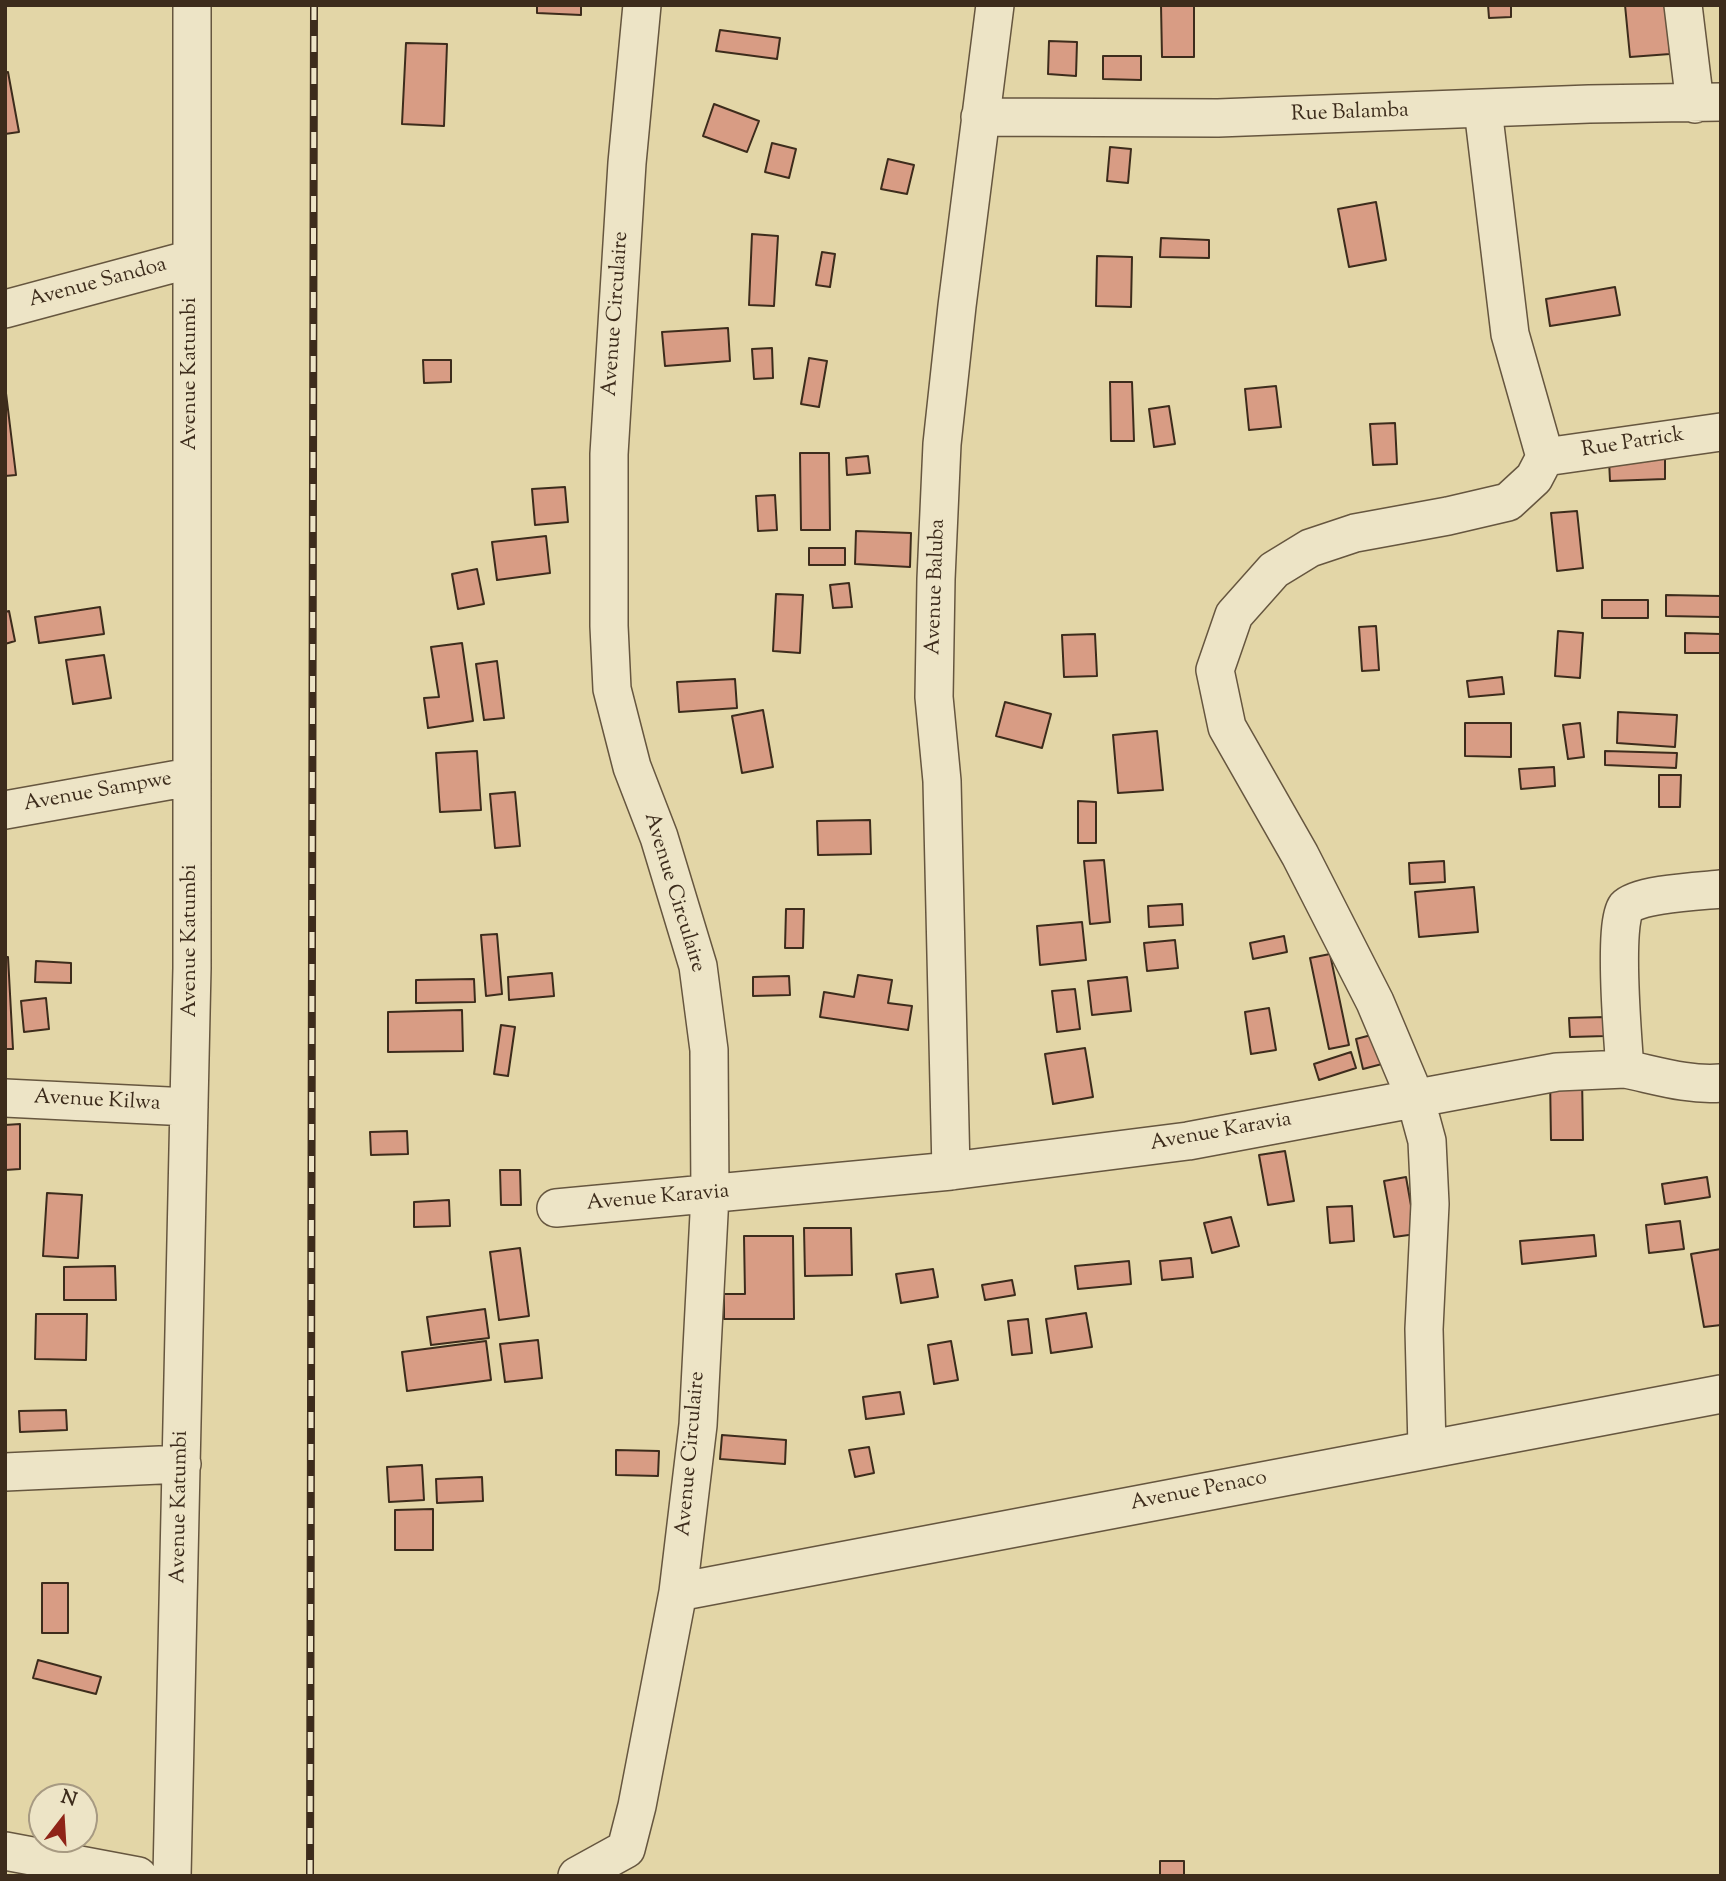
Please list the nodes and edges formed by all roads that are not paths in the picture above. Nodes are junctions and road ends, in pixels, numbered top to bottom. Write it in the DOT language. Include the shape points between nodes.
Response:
graph roads {
  1 [pos="192,5"];
  2 [pos="642,5"];
  3 [pos="995,5"];
  4 [pos="1683,5"];
  5 [pos="1708,103"];
  6 [pos="1483,108"];
  7 [pos="980,117"];
  8 [pos="191,259"];
  9 [pos="5,309"];
  10 [pos="1721,432"];
  11 [pos="1545,457"];
  12 [pos="190,777"];
  13 [pos="5,810"];
  14 [pos="1721,889"];
  15 [pos="1625,1069"];
  16 [pos="1721,1083"];
  17 [pos="1415,1097"];
  18 [pos="5,1098"];
  19 [pos="189,1107"];
  20 [pos="951,1171"];
  21 [pos="710,1195"];
  22 [pos="556,1208"];
  23 [pos="1721,1394"];
  24 [pos="1427,1448"];
  25 [pos="182,1464"];
  26 [pos="5,1472"];
  27 [pos="678,1592"];
  28 [pos="5,1851"];
  29 [pos="625,1863"];
  30 [pos="138,1876"];
  31 [pos="172,1876"];
  32 [pos="577,1876"];
  1 -- 8 [label="street, Avenue Katumbi"];
  2 -- 21 [label="street, Avenue Circulaire" via="626,163 609,440 608,626 612,689 632,767 659,837 698,966 709,1050"];
  3 -- 7 [label="street, Avenue Baluba"];
  4 -- 5 [label="street"];
  5 -- 6 [label="street, Rue Balamba"];
  6 -- 7 [label="street, Rue Balamba" via="1219,118"];
  6 -- 11 [label="street" via="1510,334"];
  7 -- 20 [label="street, Avenue Baluba" via="942,443 936,579 934,696 942,781"];
  8 -- 9 [label="street, Avenue Sandoa"];
  8 -- 12 [label="street, Avenue Katumbi"];
  10 -- 11 [label="street, Rue Patrick"];
  11 -- 17 [label="street" via="1534,478 1508,502 1355,533 1310,548 1274,570 1234,615 1215,670 1227,727 1300,855 1375,1002"];
  12 -- 13 [label="street, Avenue Sampwe"];
  12 -- 19 [label="street, Avenue Katumbi"];
  14 -- 15 [label="street" via="1639,900 1627,906 1621,919 1619,981"];
  15 -- 16 [label="street, Avenue Karavia"];
  15 -- 17 [label="street, Avenue Karavia" via="1557,1072"];
  17 -- 20 [label="street, Avenue Karavia" via="1188,1141"];
  17 -- 24 [label="street" via="1427,1141 1430,1204 1424,1329"];
  18 -- 19 [label="street, Avenue Kilwa"];
  19 -- 25 [label="street, Avenue Katumbi"];
  20 -- 21 [label="street, Avenue Karavia"];
  21 -- 22 [label="street, Avenue Karavia"];
  21 -- 27 [label="street, Avenue Circulaire" via="698,1425"];
  23 -- 24 [label="street, Avenue Penaco"];
  24 -- 27 [label="street, Avenue Penaco"];
  25 -- 26 [label="street"];
  25 -- 31 [label="street, Avenue Katumbi"];
  27 -- 29 [label="street, Avenue Circulaire"];
  28 -- 30 [label="street"];
  29 -- 32 [label="street, Avenue Circulaire"];
}
